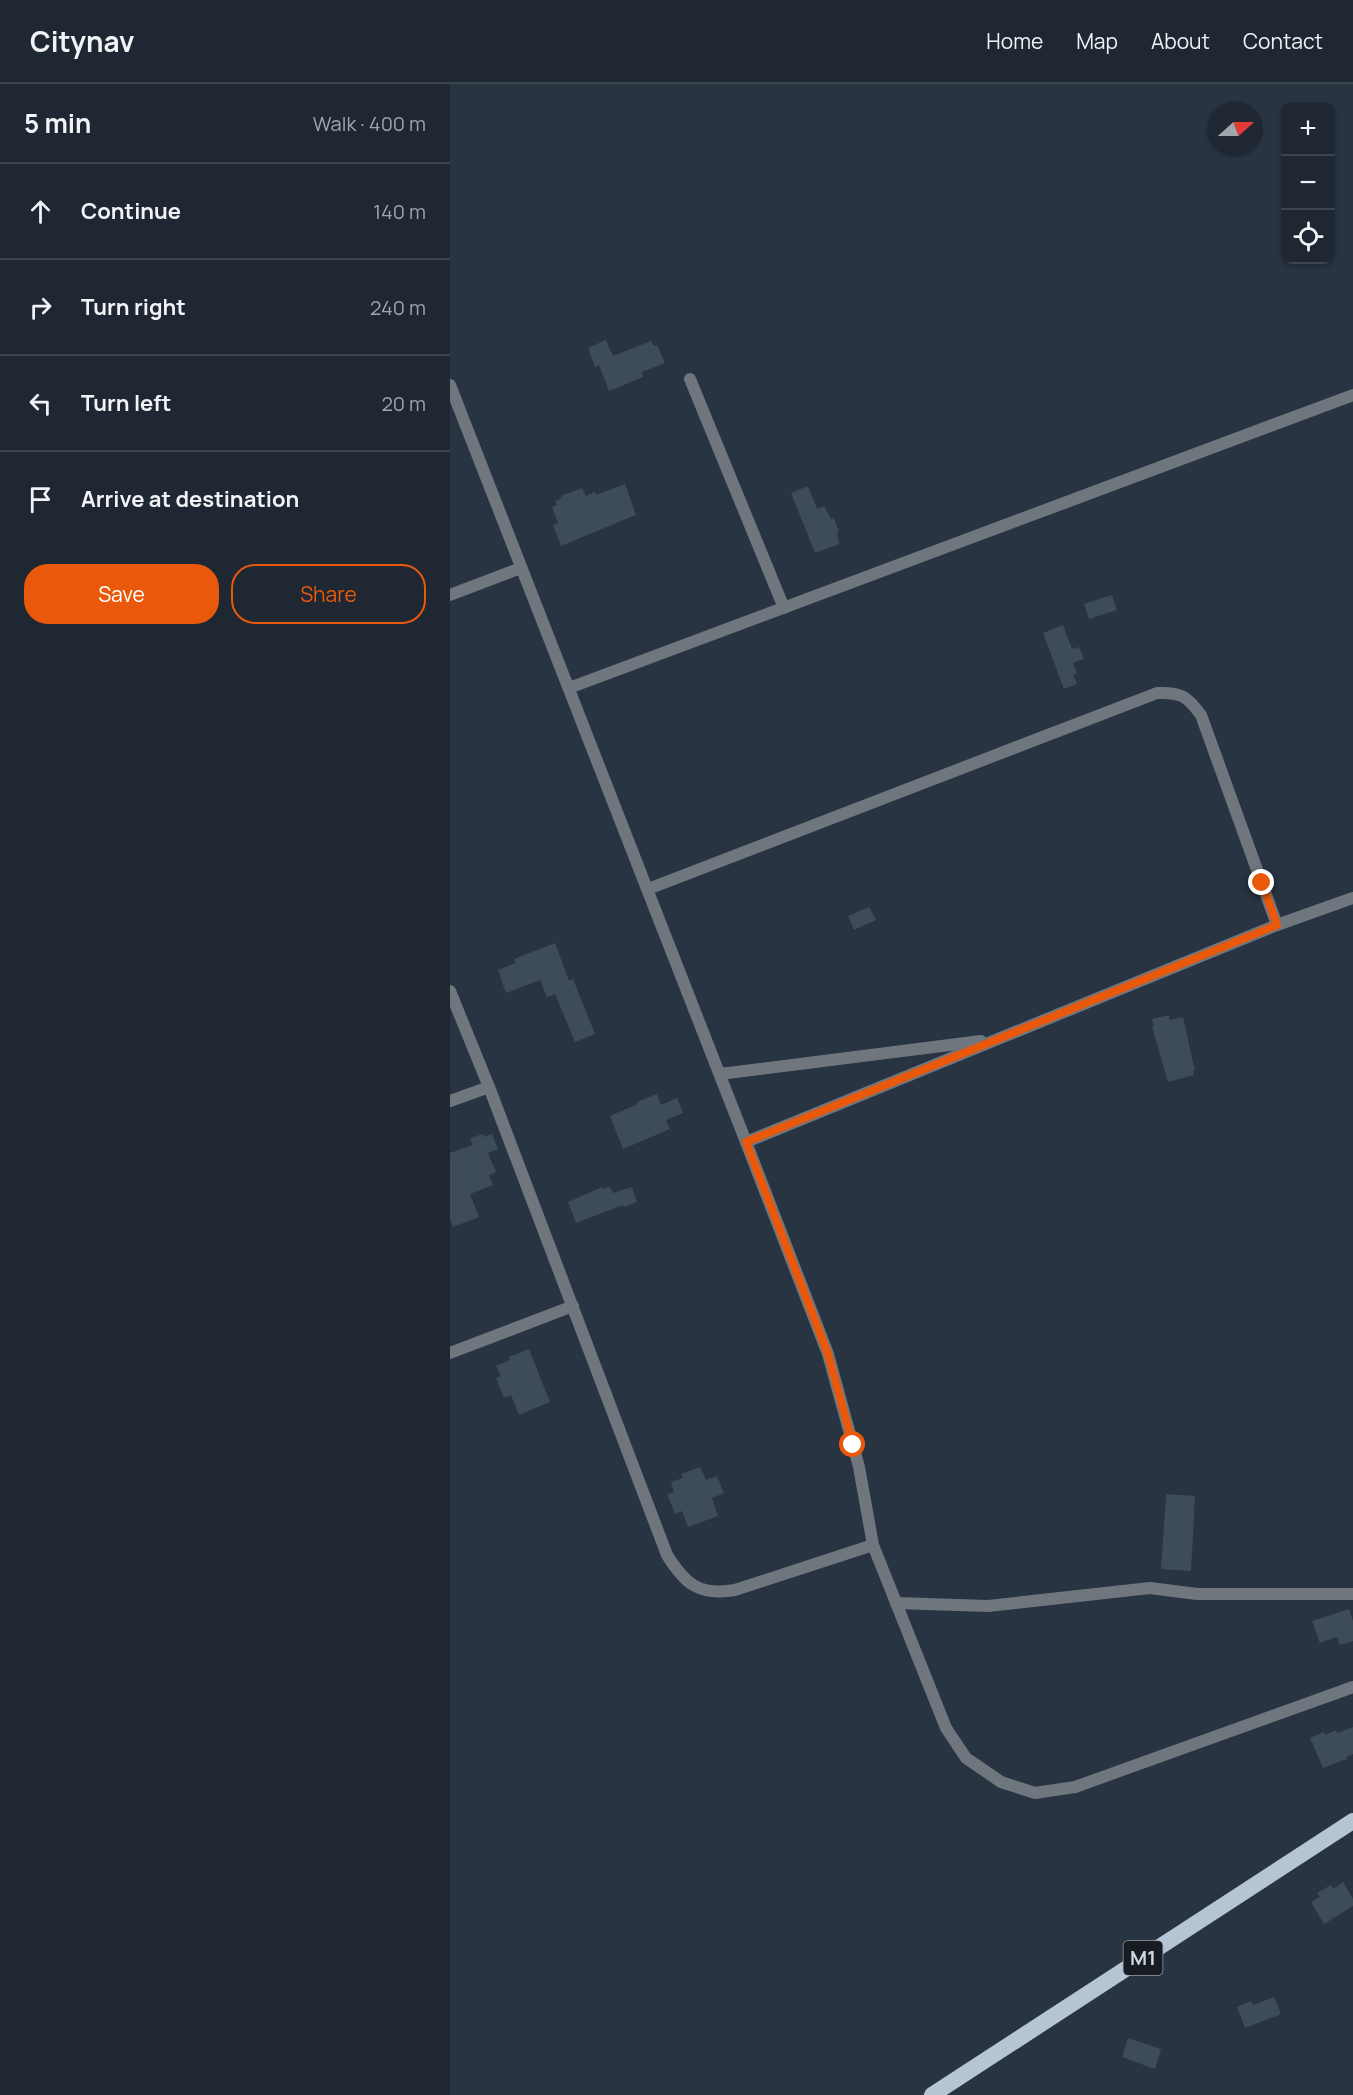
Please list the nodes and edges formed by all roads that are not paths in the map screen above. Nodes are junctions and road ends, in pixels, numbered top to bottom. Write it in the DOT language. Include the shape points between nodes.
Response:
graph roads {
  1 [pos="690,379"];
  2 [pos="450,385"];
  3 [pos="1353,395"];
  4 [pos="522,568"];
  5 [pos="450,596"];
  6 [pos="784,608"];
  7 [pos="569,688"];
  8 [pos="648,890"];
  9 [pos="1353,898"];
  10 [pos="1277,925"];
  11 [pos="450,991"];
  12 [pos="998,1039"];
  13 [pos="720,1074"];
  14 [pos="489,1087"];
  15 [pos="450,1101"];
  16 [pos="746,1142"];
  17 [pos="573,1306"];
  18 [pos="450,1353"];
  19 [pos="873,1545"];
  20 [pos="1353,1594"];
  21 [pos="896,1603"];
  22 [pos="1353,1687"];
  23 [pos="1353,1821"];
  24 [pos="932,2095"];
  1 -- 6 [label="street"];
  2 -- 4 [label="street"];
  3 -- 6 [label="street"];
  4 -- 5 [label="street"];
  4 -- 7 [label="street"];
  6 -- 7 [label="street"];
  7 -- 8 [label="street"];
  8 -- 10 [label="street" via="1157,693 1173,692 1190,699 1201,715"];
  8 -- 13 [label="street"];
  9 -- 10 [label="street"];
  10 -- 12 [label="street"];
  11 -- 14 [label="street"];
  12 -- 13 [label="street"];
  12 -- 16 [label="street"];
  13 -- 16 [label="street"];
  14 -- 15 [label="street"];
  14 -- 17 [label="street"];
  16 -- 19 [label="street" via="828,1354 859,1467"];
  17 -- 18 [label="street"];
  17 -- 19 [label="street" via="667,1555 693,1586 707,1591 735,1590"];
  19 -- 21 [label="street"];
  20 -- 21 [label="street" via="1197,1594 1150,1588 988,1606"];
  21 -- 22 [label="street" via="946,1728 966,1758 1001,1782 1035,1792 1075,1787"];
  23 -- 24 [label="highway, M1"];
}
